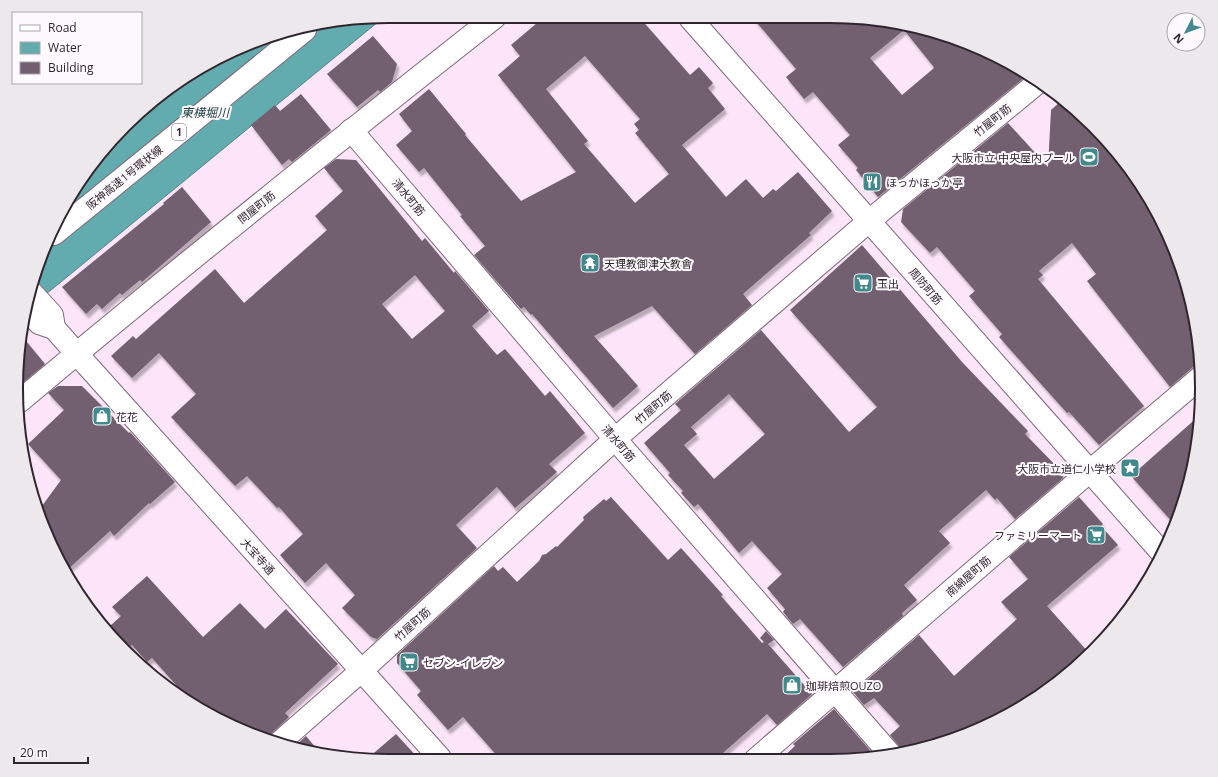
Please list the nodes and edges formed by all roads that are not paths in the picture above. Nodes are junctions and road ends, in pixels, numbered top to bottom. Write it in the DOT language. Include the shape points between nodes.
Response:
graph roads {
  1 [pos="487,23"];
  2 [pos="694,23"];
  3 [pos="301,34"];
  4 [pos="282,39"];
  5 [pos="1034,86"];
  6 [pos="220,98"];
  7 [pos="351,130"];
  8 [pos="869,221"];
  9 [pos="60,229"];
  10 [pos="33,305"];
  11 [pos="77,354"];
  12 [pos="1195,382"];
  13 [pos="23,398"];
  14 [pos="615,439"];
  15 [pos="1090,471"];
  16 [pos="1158,548"];
  17 [pos="361,671"];
  18 [pos="835,691"];
  19 [pos="284,739"];
  20 [pos="886,749"];
  21 [pos="436,754"];
  22 [pos="762,754"];
  1 -- 7 [label="main road, 問屋町筋"];
  2 -- 8 [label="main road, 周防町筋"];
  3 -- 6 [label="main road, 阪神高速1号環状線 / 1"];
  4 -- 6 [label="main road"];
  5 -- 8 [label="main road, 竹屋町筋"];
  6 -- 9 [label="main road, 阪神高速1号環状線 / 1"];
  7 -- 11 [label="main road, 問屋町筋"];
  7 -- 14 [label="main road, 清水町筋"];
  8 -- 14 [label="main road, 竹屋町筋"];
  8 -- 15 [label="main road, 周防町筋"];
  10 -- 11 [label="main road, 大宝寺通" via="39,323 54,328"];
  11 -- 13 [label="main road, 問屋町筋"];
  11 -- 17 [label="main road, 大宝寺通"];
  12 -- 15 [label="main road, 南綿屋町筋"];
  14 -- 17 [label="main road, 竹屋町筋"];
  14 -- 18 [label="main road, 清水町筋"];
  15 -- 16 [label="main road, 周防町筋"];
  15 -- 18 [label="main road, 南綿屋町筋"];
  17 -- 19 [label="main road, 竹屋町筋"];
  17 -- 21 [label="main road, 大宝寺通"];
  18 -- 20 [label="main road, 清水町筋"];
  18 -- 22 [label="main road, 南綿屋町筋"];
}
